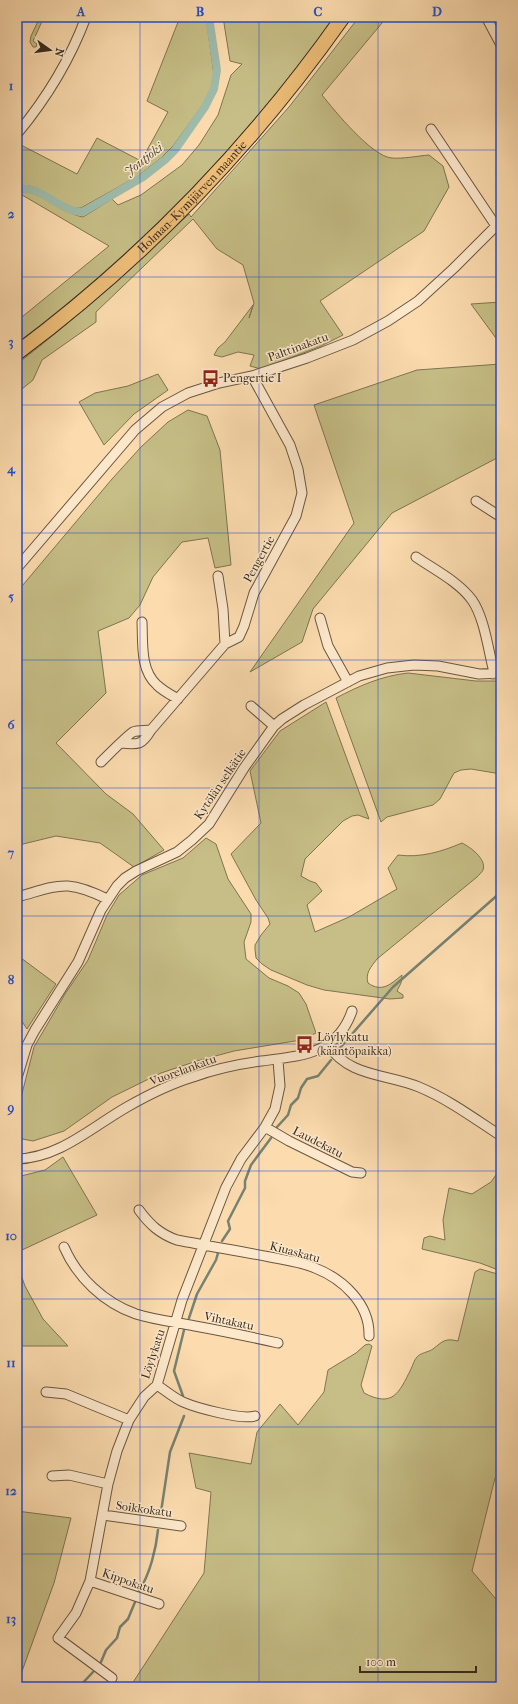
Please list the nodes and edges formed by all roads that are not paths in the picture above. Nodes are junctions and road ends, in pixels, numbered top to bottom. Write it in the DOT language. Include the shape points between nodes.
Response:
graph roads {
  1 [pos="86,17"];
  2 [pos="343,17"];
  3 [pos="486,17"];
  4 [pos="501,45"];
  5 [pos="431,129"];
  6 [pos="17,134"];
  7 [pos="499,223"];
  8 [pos="17,354"];
  9 [pos="252,376"];
  10 [pos="476,500"];
  11 [pos="501,517"];
  12 [pos="416,558"];
  13 [pos="17,568"];
  14 [pos="218,576"];
  15 [pos="320,618"];
  16 [pos="142,622"];
  17 [pos="225,644"];
  18 [pos="497,674"];
  19 [pos="348,682"];
  20 [pos="178,699"];
  21 [pos="251,706"];
  22 [pos="274,726"];
  23 [pos="100,762"];
  24 [pos="17,895"];
  25 [pos="107,899"];
  26 [pos="352,1011"];
  27 [pos="327,1044"];
  28 [pos="278,1060"];
  29 [pos="17,1078"];
  30 [pos="266,1127"];
  31 [pos="501,1136"];
  32 [pos="17,1159"];
  33 [pos="361,1173"];
  34 [pos="139,1210"];
  35 [pos="203,1244"];
  36 [pos="64,1247"];
  37 [pos="175,1322"];
  38 [pos="369,1336"];
  39 [pos="278,1343"];
  40 [pos="157,1385"];
  41 [pos="46,1392"];
  42 [pos="255,1416"];
  43 [pos="129,1420"];
  44 [pos="52,1476"];
  45 [pos="108,1484"];
  46 [pos="103,1515"];
  47 [pos="181,1526"];
  48 [pos="90,1581"];
  49 [pos="159,1604"];
  50 [pos="112,1678"];
  1 -- 6 [label="street" via="79,36 46,96"];
  2 -- 8 [label="highway, Holman–Kymijärven maantie" via="265,119 194,198 112,276"];
  3 -- 4 [label="street"];
  5 -- 7 [label="street"];
  7 -- 9 [label="street, Palttinakatu" via="418,301 388,321 353,340"];
  9 -- 13 [label="street, Palttinakatu" via="188,393 162,407 135,430"];
  9 -- 17 [label="street, Pengertie" via="290,445 302,493 296,516 254,593 239,637"];
  10 -- 11 [label="street"];
  12 -- 18 [label="street" via="461,588 473,602"];
  14 -- 17 [label="street"];
  15 -- 19 [label="street" via="328,646"];
  16 -- 20 [label="street" via="144,660 149,676 157,685"];
  17 -- 20 [label="street, Pengertie"];
  18 -- 19 [label="street, Kytölän selkätie" via="479,674 414,664 387,668"];
  19 -- 22 [label="street, Kytölän selkätie" via="304,705"];
  20 -- 23 [label="street, Pengertie" via="151,730 129,734"];
  21 -- 22 [label="street"];
  22 -- 25 [label="street, Kytölän selkätie" via="209,824 177,852 125,878"];
  24 -- 25 [label="street" via="68,886 91,891"];
  25 -- 29 [label="street, Kytölän selkätie" via="78,962 27,1044"];
  26 -- 27 [label="street, Vuorelankatu" via="343,1031"];
  27 -- 28 [label="street, Vuorelankatu" via="313,1052"];
  27 -- 31 [label="street" via="343,1062 361,1070 418,1086"];
  28 -- 30 [label="street, Löylykatu" via="278,1098"];
  28 -- 32 [label="street, Vuorelankatu" via="241,1064 174,1084 127,1107 61,1148 37,1158"];
  30 -- 33 [label="street, Laudekatu" via="352,1172"];
  30 -- 35 [label="street, Löylykatu" via="233,1172"];
  34 -- 35 [label="street, Kiuaskatu" via="152,1227 168,1237"];
  35 -- 37 [label="street, Löylykatu"];
  35 -- 38 [label="street, Kiuaskatu" via="306,1265 322,1272 355,1296 368,1319"];
  36 -- 37 [label="street, Vihtakatu" via="80,1275 119,1306 136,1314"];
  37 -- 39 [label="street, Vihtakatu"];
  37 -- 40 [label="street, Löylykatu"];
  40 -- 42 [label="street" via="190,1404 244,1418"];
  40 -- 43 [label="street, Löylykatu" via="144,1396"];
  41 -- 43 [label="street" via="66,1394"];
  43 -- 45 [label="street, Löylykatu"];
  44 -- 45 [label="street" via="69,1475"];
  45 -- 46 [label="street, Löylykatu"];
  46 -- 47 [label="street, Soikkokatu"];
  46 -- 48 [label="street, Löylykatu"];
  48 -- 49 [label="street, Kippokatu"];
  48 -- 50 [label="street, Löylykatu" via="76,1613 58,1638"];
}
